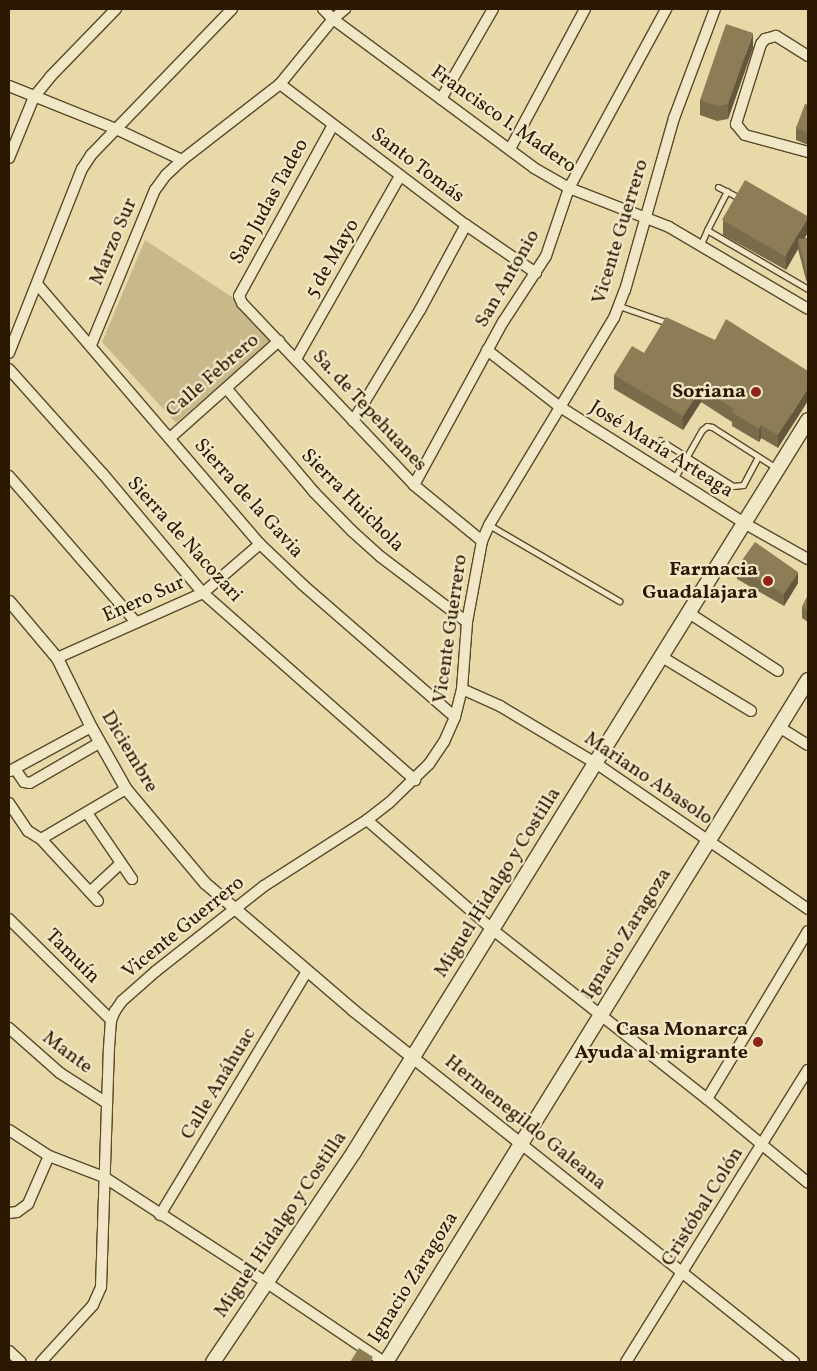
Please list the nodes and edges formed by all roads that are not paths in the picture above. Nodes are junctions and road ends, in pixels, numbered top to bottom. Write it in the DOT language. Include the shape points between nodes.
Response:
graph roads {
  1 [pos="116,9"];
  2 [pos="232,9"];
  3 [pos="323,9"];
  4 [pos="345,9"];
  5 [pos="493,9"];
  6 [pos="585,9"];
  7 [pos="666,9"];
  8 [pos="715,9"];
  9 [pos="333,19"];
  10 [pos="808,56"];
  11 [pos="280,84"];
  12 [pos="9,86"];
  13 [pos="34,97"];
  14 [pos="441,99"];
  15 [pos="333,125"];
  16 [pos="116,129"];
  17 [pos="510,149"];
  18 [pos="808,152"];
  19 [pos="9,158"];
  20 [pos="182,160"];
  21 [pos="400,176"];
  22 [pos="718,187"];
  23 [pos="569,188"];
  24 [pos="726,191"];
  25 [pos="738,197"];
  26 [pos="645,218"];
  27 [pos="466,225"];
  28 [pos="707,230"];
  29 [pos="700,246"];
  30 [pos="536,273"];
  31 [pos="37,284"];
  32 [pos="808,289"];
  33 [pos="239,296"];
  34 [pos="619,306"];
  35 [pos="808,309"];
  36 [pos="675,325"];
  37 [pos="279,341"];
  38 [pos="90,346"];
  39 [pos="487,350"];
  40 [pos="9,353"];
  41 [pos="296,359"];
  42 [pos="9,369"];
  43 [pos="227,389"];
  44 [pos="560,407"];
  45 [pos="808,420"];
  46 [pos="353,421"];
  47 [pos="170,438"];
  48 [pos="660,440"];
  49 [pos="687,457"];
  50 [pos="758,457"];
  51 [pos="778,470"];
  52 [pos="9,476"];
  53 [pos="674,479"];
  54 [pos="414,485"];
  55 [pos="744,523"];
  56 [pos="489,525"];
  57 [pos="482,541"];
  58 [pos="260,544"];
  59 [pos="808,559"];
  60 [pos="203,593"];
  61 [pos="9,601"];
  62 [pos="619,601"];
  63 [pos="689,613"];
  64 [pos="136,622"];
  65 [pos="467,622"];
  66 [pos="662,657"];
  67 [pos="57,658"];
  68 [pos="778,671"];
  69 [pos="808,680"];
  70 [pos="462,689"];
  71 [pos="751,712"];
  72 [pos="455,717"];
  73 [pos="91,727"];
  74 [pos="779,727"];
  75 [pos="99,743"];
  76 [pos="808,746"];
  77 [pos="597,764"];
  78 [pos="12,770"];
  79 [pos="414,780"];
  80 [pos="126,789"];
  81 [pos="9,803"];
  82 [pos="87,813"];
  83 [pos="367,820"];
  84 [pos="41,839"];
  85 [pos="709,842"];
  86 [pos="121,863"];
  87 [pos="132,879"];
  88 [pos="90,892"];
  89 [pos="98,901"];
  90 [pos="808,909"];
  91 [pos="234,910"];
  92 [pos="9,919"];
  93 [pos="493,930"];
  94 [pos="808,931"];
  95 [pos="307,971"];
  96 [pos="600,1016"];
  97 [pos="111,1020"];
  98 [pos="9,1028"];
  99 [pos="413,1056"];
  100 [pos="808,1070"];
  101 [pos="707,1099"];
  102 [pos="107,1103"];
  103 [pos="9,1130"];
  104 [pos="520,1143"];
  105 [pos="762,1145"];
  106 [pos="50,1156"];
  107 [pos="104,1178"];
  108 [pos="808,1183"];
  109 [pos="9,1213"];
  110 [pos="160,1215"];
  111 [pos="682,1274"];
  112 [pos="267,1283"];
  113 [pos="9,1351"];
  114 [pos="21,1362"];
  115 [pos="41,1362"];
  116 [pos="213,1362"];
  117 [pos="385,1362"];
  118 [pos="626,1362"];
  119 [pos="794,1362"];
  1 -- 13 [label="street" via="50,76"];
  2 -- 16 [label="street"];
  3 -- 9 [label="street, Francisco I. Madero"];
  4 -- 9 [label="street, Marzo Sur"];
  5 -- 14 [label="street"];
  6 -- 17 [label="street"];
  7 -- 23 [label="street, San Antonio"];
  8 -- 26 [label="street, Vicente Guerrero" via="674,118"];
  9 -- 11 [label="street, Marzo Sur"];
  9 -- 14 [label="street, Francisco I. Madero"];
  10 -- 18 [label="street" via="776,36 765,39 736,124 746,135"];
  11 -- 15 [label="street, Santo Tomás"];
  11 -- 20 [label="street, Marzo Sur"];
  12 -- 13 [label="street"];
  13 -- 16 [label="street"];
  13 -- 19 [label="street"];
  14 -- 17 [label="street, Francisco I. Madero"];
  15 -- 21 [label="street, Santo Tomás"];
  15 -- 33 [label="street, San Judas Tadeo"];
  16 -- 20 [label="street"];
  16 -- 31 [label="street" via="100,143 82,169"];
  17 -- 23 [label="street, Francisco I. Madero" via="534,168"];
  20 -- 38 [label="street, Marzo Sur" via="155,190"];
  21 -- 27 [label="street, Santo Tomás"];
  21 -- 41 [label="street, 5 de Mayo"];
  22 -- 24 [label="lane"];
  23 -- 26 [label="street, Francisco I. Madero"];
  23 -- 30 [label="street, San Antonio" via="553,240"];
  24 -- 25 [label="lane"];
  24 -- 28 [label="lane"];
  26 -- 29 [label="street, Francisco I. Madero"];
  26 -- 34 [label="street, Vicente Guerrero"];
  27 -- 30 [label="street, Santo Tomás"];
  27 -- 46 [label="street" via="420,310"];
  28 -- 29 [label="lane"];
  28 -- 32 [label="lane"];
  29 -- 35 [label="street, Francisco I. Madero"];
  30 -- 39 [label="street, San Antonio"];
  31 -- 38 [label="street, Sierra de la Gavia"];
  31 -- 40 [label="street"];
  33 -- 37 [label="street, Sa. de Tepehuanes"];
  34 -- 36 [label="lane"];
  34 -- 44 [label="street, Vicente Guerrero"];
  37 -- 41 [label="street, Sa. de Tepehuanes"];
  37 -- 43 [label="street, Calle Febrero"];
  38 -- 47 [label="street, Sierra de la Gavia"];
  39 -- 44 [label="street, José María Arteaga"];
  39 -- 54 [label="street, San Antonio"];
  41 -- 46 [label="street, Sa. de Tepehuanes"];
  42 -- 60 [label="street, Sierra de Nacozari"];
  43 -- 47 [label="street, Calle Febrero"];
  43 -- 65 [label="street, Sierra Huichola" via="314,492 352,531"];
  44 -- 53 [label="street, José María Arteaga"];
  44 -- 56 [label="street, Vicente Guerrero"];
  45 -- 51 [label="main road, Miguel Hidalgo y Costilla"];
  46 -- 54 [label="street, Sa. de Tepehuanes"];
  47 -- 58 [label="street, Sierra de la Gavia"];
  48 -- 49 [label="lane"];
  49 -- 50 [label="lane" via="738,487 743,485"];
  49 -- 50 [label="lane" via="707,426"];
  49 -- 53 [label="lane"];
  50 -- 51 [label="lane"];
  51 -- 55 [label="main road, Miguel Hidalgo y Costilla"];
  52 -- 64 [label="street"];
  53 -- 55 [label="street, José María Arteaga"];
  54 -- 57 [label="street, Sa. de Tepehuanes"];
  55 -- 59 [label="street, José María Arteaga"];
  55 -- 63 [label="main road, Miguel Hidalgo y Costilla"];
  56 -- 57 [label="street, Vicente Guerrero"];
  56 -- 62 [label="lane"];
  57 -- 65 [label="street, Vicente Guerrero"];
  58 -- 60 [label="street, Enero Sur"];
  58 -- 72 [label="street, Sierra de la Gavia"];
  60 -- 64 [label="street, Enero Sur"];
  60 -- 79 [label="street, Sierra de Nacozari"];
  61 -- 67 [label="street, Diciembre"];
  63 -- 66 [label="main road, Miguel Hidalgo y Costilla"];
  63 -- 68 [label="street"];
  64 -- 67 [label="street, Enero Sur"];
  65 -- 70 [label="street, Vicente Guerrero"];
  66 -- 71 [label="street"];
  66 -- 77 [label="main road, Miguel Hidalgo y Costilla"];
  67 -- 73 [label="street, Diciembre"];
  69 -- 74 [label="main road, Ignacio Zaragoza"];
  70 -- 72 [label="street, Vicente Guerrero"];
  70 -- 77 [label="street, Mariano Abasolo" via="500,706"];
  72 -- 79 [label="street, Vicente Guerrero" via="430,764"];
  73 -- 75 [label="street, Diciembre"];
  73 -- 78 [label="street"];
  74 -- 76 [label="street"];
  74 -- 85 [label="main road, Ignacio Zaragoza"];
  75 -- 78 [label="street" via="30,783 24,782"];
  75 -- 80 [label="street, Diciembre"];
  77 -- 85 [label="street, Mariano Abasolo"];
  77 -- 93 [label="main road, Miguel Hidalgo y Costilla"];
  79 -- 83 [label="street, Vicente Guerrero"];
  80 -- 82 [label="street"];
  80 -- 91 [label="street, Diciembre" via="194,871"];
  81 -- 84 [label="street" via="28,831"];
  82 -- 84 [label="street"];
  82 -- 86 [label="street"];
  83 -- 91 [label="street, Vicente Guerrero" via="264,886"];
  83 -- 93 [label="street"];
  84 -- 88 [label="street"];
  85 -- 90 [label="street, Mariano Abasolo"];
  85 -- 96 [label="main road, Ignacio Zaragoza"];
  86 -- 87 [label="street"];
  86 -- 88 [label="street"];
  88 -- 89 [label="street"];
  91 -- 95 [label="street, Hermenegildo Galeana"];
  91 -- 97 [label="street, Vicente Guerrero" via="138,986 122,1001"];
  92 -- 97 [label="street, Tamuín"];
  93 -- 96 [label="street"];
  93 -- 99 [label="main road, Miguel Hidalgo y Costilla"];
  94 -- 101 [label="street"];
  95 -- 99 [label="street, Hermenegildo Galeana"];
  95 -- 110 [label="street, Calle Anáhuac"];
  96 -- 101 [label="street"];
  96 -- 104 [label="main road, Ignacio Zaragoza"];
  97 -- 102 [label="street, Vicente Guerrero"];
  98 -- 102 [label="street, Mante" via="60,1072"];
  99 -- 104 [label="street, Hermenegildo Galeana"];
  99 -- 112 [label="main road, Miguel Hidalgo y Costilla"];
  100 -- 105 [label="street, Cristóbal Colón"];
  101 -- 105 [label="street"];
  102 -- 107 [label="street, Vicente Guerrero"];
  103 -- 106 [label="street"];
  104 -- 111 [label="street, Hermenegildo Galeana"];
  104 -- 117 [label="main road, Ignacio Zaragoza"];
  105 -- 108 [label="street"];
  105 -- 111 [label="street, Cristóbal Colón"];
  106 -- 107 [label="street"];
  106 -- 109 [label="street" via="28,1204 17,1212"];
  107 -- 110 [label="street"];
  107 -- 115 [label="street, Vicente Guerrero" via="98,1296"];
  110 -- 112 [label="street"];
  111 -- 118 [label="street, Cristóbal Colón"];
  111 -- 119 [label="street, Hermenegildo Galeana"];
  112 -- 116 [label="main road, Miguel Hidalgo y Costilla"];
  112 -- 117 [label="street"];
  113 -- 114 [label="street"];
}
